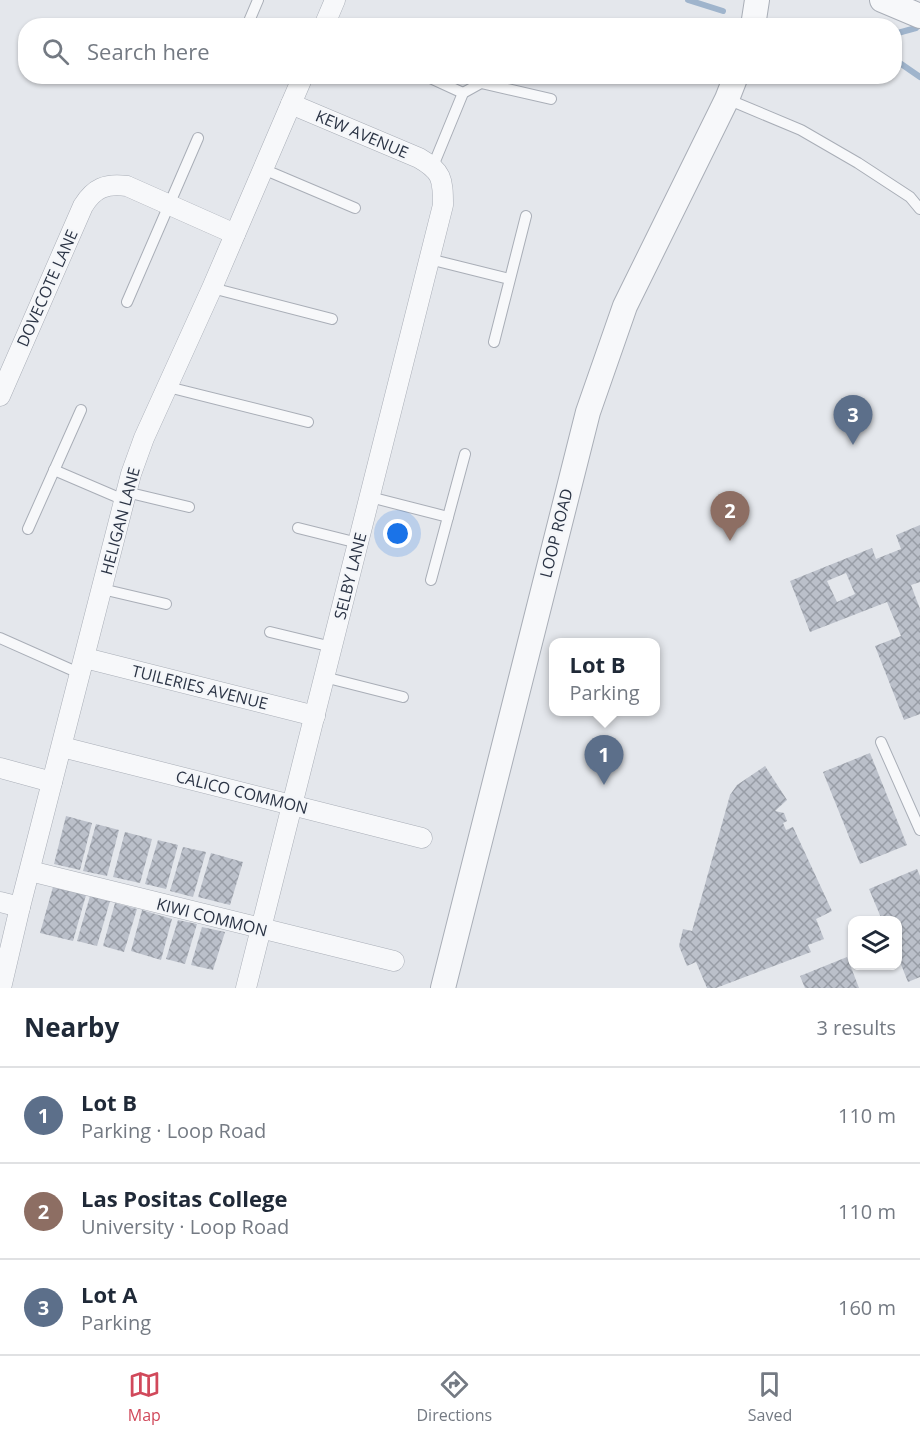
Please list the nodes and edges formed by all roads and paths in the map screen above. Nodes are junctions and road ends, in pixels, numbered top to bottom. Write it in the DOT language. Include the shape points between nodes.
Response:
graph roads {
  1 [pos="258,0"];
  2 [pos="334,0"];
  3 [pos="757,0"];
  4 [pos="882,0"];
  5 [pos="920,16"];
  6 [pos="250,18"];
  7 [pos="327,18"];
  8 [pos="754,18"];
  9 [pos="300,84"];
  10 [pos="443,84"];
  11 [pos="479,84"];
  12 [pos="485,84"];
  13 [pos="733,84"];
  14 [pos="462,93"];
  15 [pos="550,99"];
  16 [pos="727,99"];
  17 [pos="291,104"];
  18 [pos="198,138"];
  19 [pos="433,166"];
  20 [pos="263,170"];
  21 [pos="169,204"];
  22 [pos="355,208"];
  23 [pos="920,209"];
  24 [pos="526,216"];
  25 [pos="235,234"];
  26 [pos="429,259"];
  27 [pos="509,279"];
  28 [pos="212,288"];
  29 [pos="127,302"];
  30 [pos="332,319"];
  31 [pos="494,342"];
  32 [pos="168,387"];
  33 [pos="0,396"];
  34 [pos="81,410"];
  35 [pos="308,422"];
  36 [pos="465,454"];
  37 [pos="54,470"];
  38 [pos="125,496"];
  39 [pos="370,497"];
  40 [pos="189,507"];
  41 [pos="448,518"];
  42 [pos="298,528"];
  43 [pos="28,529"];
  44 [pos="358,543"];
  45 [pos="432,580"];
  46 [pos="102,589"];
  47 [pos="166,604"];
  48 [pos="270,632"];
  49 [pos="0,638"];
  50 [pos="332,647"];
  51 [pos="83,666"];
  52 [pos="324,677"];
  53 [pos="403,697"];
  54 [pos="315,716"];
  55 [pos="881,742"];
  56 [pos="62,747"];
  57 [pos="0,768"];
  58 [pos="52,782"];
  59 [pos="293,804"];
  60 [pos="920,830"];
  61 [pos="422,838"];
  62 [pos="30,871"];
  63 [pos="0,902"];
  64 [pos="20,907"];
  65 [pos="261,929"];
  66 [pos="394,961"];
  67 [pos="1,988"];
  68 [pos="246,988"];
  69 [pos="443,988"];
  1 -- 6 [label="lane"];
  2 -- 7 [label="street"];
  3 -- 8 [label="street"];
  4 -- 5 [label="street"];
  9 -- 17 [label="street, HELIGAN LANE"];
  10 -- 14 [label="lane"];
  11 -- 14 [label="lane"];
  12 -- 15 [label="lane"];
  13 -- 16 [label="street, LOOP ROAD"];
  14 -- 19 [label="lane"];
  16 -- 23 [label="lane" via="801,130 901,191"];
  16 -- 69 [label="street, LOOP ROAD" via="625,306 588,412"];
  17 -- 19 [label="street, KEW AVENUE"];
  17 -- 20 [label="street, HELIGAN LANE"];
  18 -- 21 [label="lane"];
  19 -- 26 [label="street, SELBY LANE" via="443,185 443,205"];
  20 -- 22 [label="lane"];
  20 -- 25 [label="street, HELIGAN LANE"];
  21 -- 25 [label="street"];
  21 -- 29 [label="lane"];
  21 -- 33 [label="street, DOVECOTE LANE" via="115,184 90,194"];
  24 -- 27 [label="lane"];
  25 -- 28 [label="street, HELIGAN LANE"];
  26 -- 27 [label="lane"];
  26 -- 39 [label="street, SELBY LANE"];
  27 -- 31 [label="lane"];
  28 -- 30 [label="lane"];
  28 -- 32 [label="street, HELIGAN LANE"];
  32 -- 35 [label="lane"];
  32 -- 38 [label="street, HELIGAN LANE" via="144,438"];
  34 -- 37 [label="lane"];
  36 -- 41 [label="lane"];
  37 -- 38 [label="lane"];
  37 -- 43 [label="lane"];
  38 -- 40 [label="lane"];
  38 -- 46 [label="street, HELIGAN LANE"];
  39 -- 41 [label="lane"];
  39 -- 44 [label="street, SELBY LANE"];
  41 -- 45 [label="lane"];
  42 -- 44 [label="lane"];
  44 -- 50 [label="street, SELBY LANE"];
  46 -- 47 [label="lane"];
  46 -- 51 [label="street, HELIGAN LANE"];
  48 -- 50 [label="lane"];
  49 -- 51 [label="lane"];
  50 -- 52 [label="street, SELBY LANE"];
  51 -- 54 [label="street, TUILERIES AVENUE"];
  51 -- 56 [label="street, HELIGAN LANE"];
  52 -- 53 [label="lane"];
  52 -- 54 [label="street, SELBY LANE"];
  54 -- 59 [label="street, SELBY LANE"];
  55 -- 60 [label="lane"];
  56 -- 58 [label="street, HELIGAN LANE"];
  56 -- 59 [label="street, CALICO COMMON"];
  57 -- 58 [label="street"];
  58 -- 62 [label="street, HELIGAN LANE"];
  59 -- 61 [label="street, CALICO COMMON"];
  59 -- 65 [label="street, SELBY LANE"];
  62 -- 64 [label="street, HELIGAN LANE"];
  62 -- 65 [label="street, KIWI COMMON"];
  63 -- 64 [label="street"];
  64 -- 67 [label="street, HELIGAN LANE"];
  65 -- 66 [label="street, KIWI COMMON"];
  65 -- 68 [label="street, SELBY LANE"];
}
